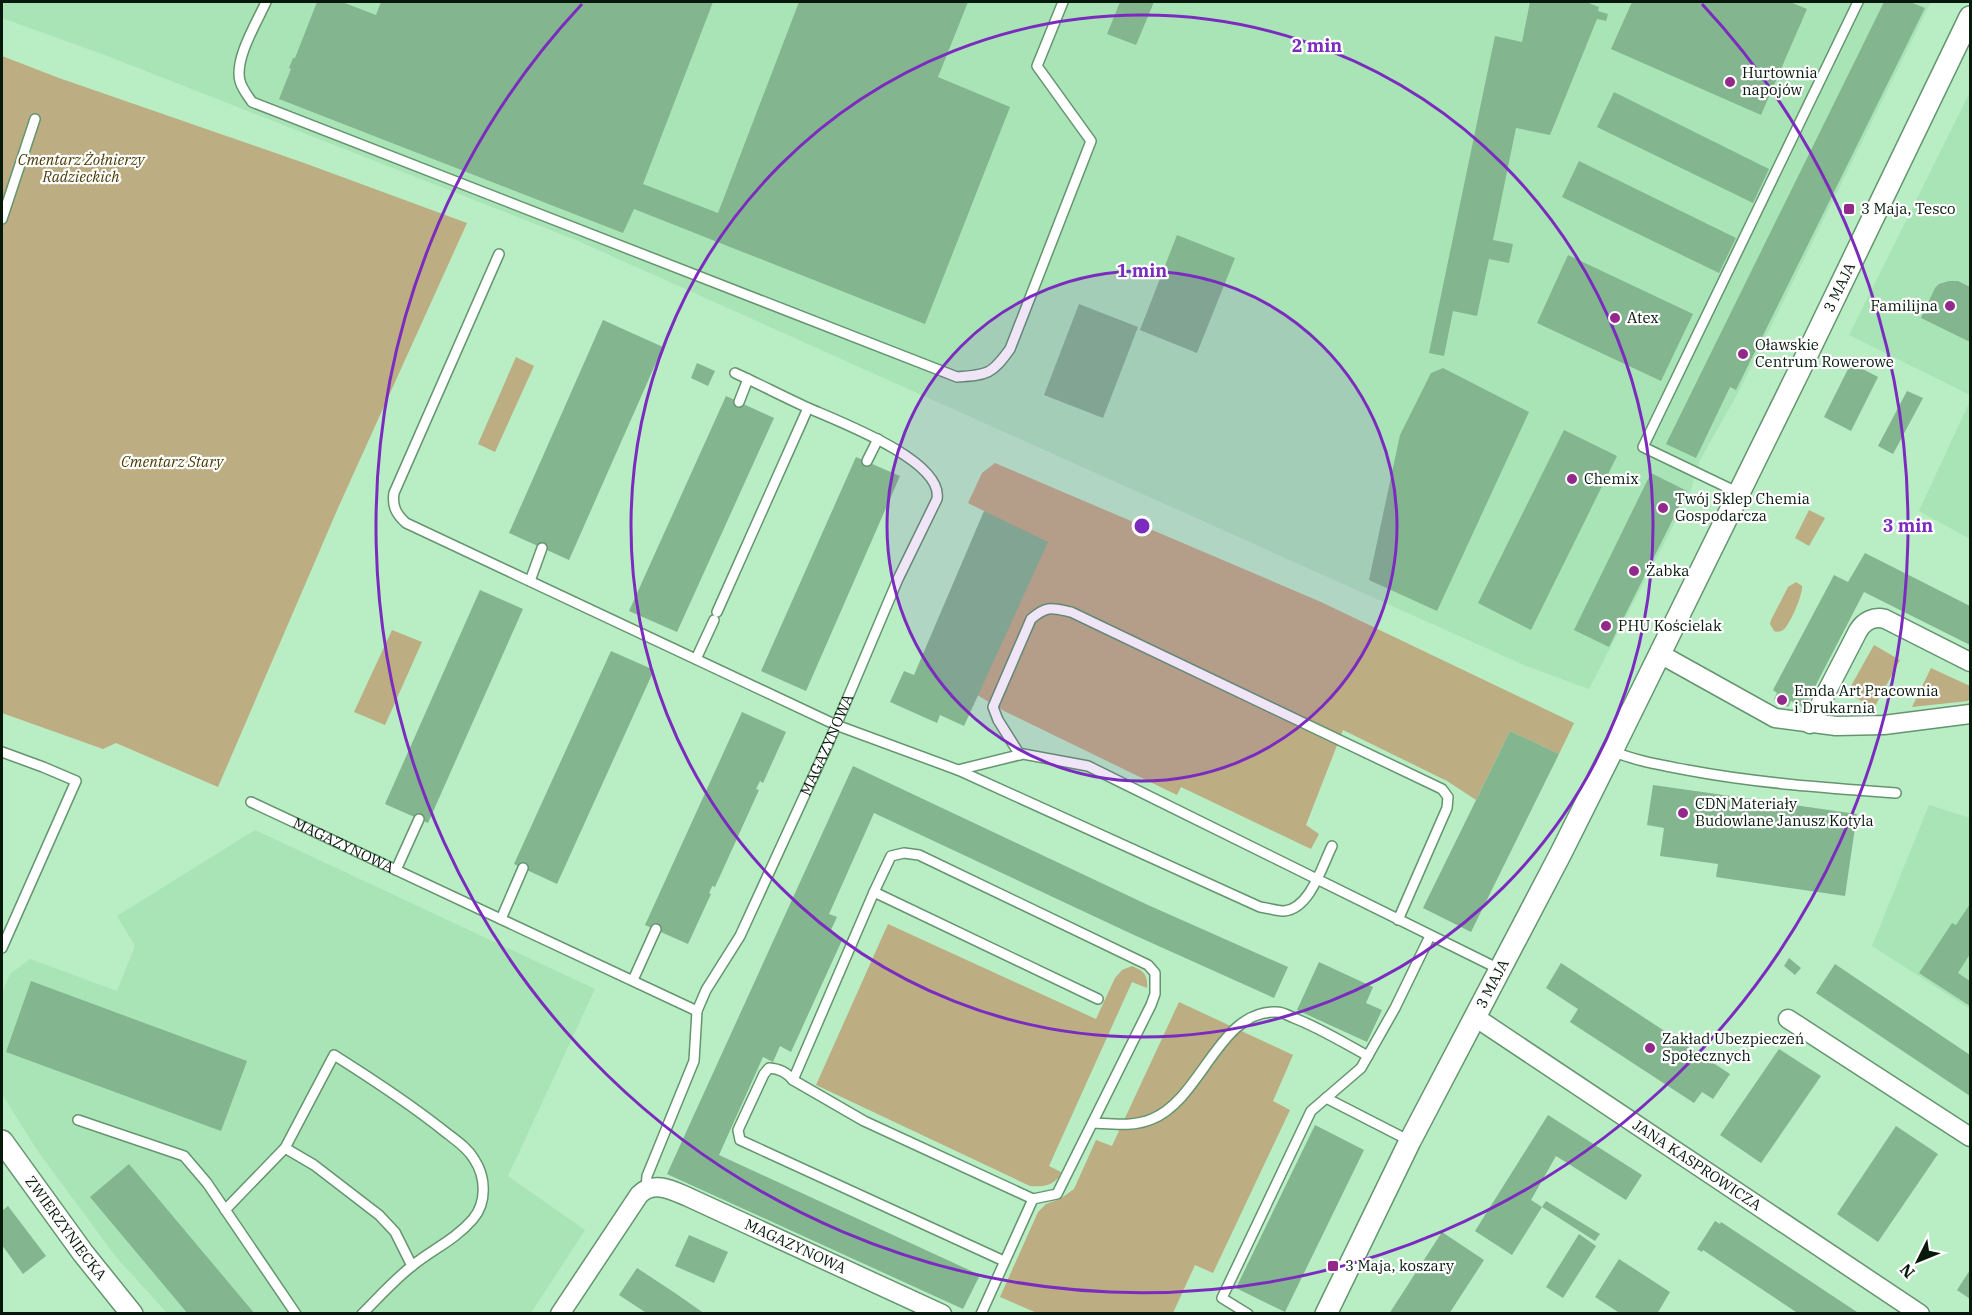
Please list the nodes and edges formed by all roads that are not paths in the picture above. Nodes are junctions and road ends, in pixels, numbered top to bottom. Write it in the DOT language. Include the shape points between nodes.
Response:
graph roads {
  1 [pos="266,2"];
  2 [pos="1063,2"];
  3 [pos="1858,2"];
  4 [pos="1971,17"];
  5 [pos="35,119"];
  6 [pos="2,219"];
  7 [pos="499,254"];
  8 [pos="735,373"];
  9 [pos="748,379"];
  10 [pos="739,402"];
  11 [pos="808,408"];
  12 [pos="878,439"];
  13 [pos="867,461"];
  14 [pos="1739,493"];
  15 [pos="542,548"];
  16 [pos="530,581"];
  17 [pos="1660,654"];
  18 [pos="696,659"];
  19 [pos="1971,662"];
  20 [pos="1971,714"];
  21 [pos="1810,724"];
  22 [pos="836,725"];
  23 [pos="1612,751"];
  24 [pos="2,752"];
  25 [pos="1020,755"];
  26 [pos="958,770"];
  27 [pos="1896,793"];
  28 [pos="251,802"];
  29 [pos="418,819"];
  30 [pos="1332,846"];
  31 [pos="523,868"];
  32 [pos="396,870"];
  33 [pos="1316,879"];
  34 [pos="874,892"];
  35 [pos="501,919"];
  36 [pos="1398,920"];
  37 [pos="656,929"];
  38 [pos="1430,936"];
  39 [pos="2,948"];
  40 [pos="1499,969"];
  41 [pos="633,980"];
  42 [pos="1098,999"];
  43 [pos="697,1011"];
  44 [pos="1475,1017"];
  45 [pos="1788,1019"];
  46 [pos="1368,1056"];
  47 [pos="793,1080"];
  48 [pos="1326,1098"];
  49 [pos="78,1120"];
  50 [pos="1093,1123"];
  51 [pos="1971,1137"];
  52 [pos="2,1141"];
  53 [pos="1410,1141"];
  54 [pos="285,1148"];
  55 [pos="646,1189"];
  56 [pos="1033,1199"];
  57 [pos="225,1210"];
  58 [pos="1004,1261"];
  59 [pos="412,1266"];
  60 [pos="132,1314"];
  61 [pos="296,1314"];
  62 [pos="362,1314"];
  63 [pos="560,1314"];
  64 [pos="942,1314"];
  65 [pos="981,1314"];
  66 [pos="1248,1314"];
  67 [pos="1326,1314"];
  68 [pos="1920,1314"];
  1 -- 2 [label="lane" via="244,48 239,71 252,102 957,377 981,376 997,367 1010,349 1091,141 1037,66"];
  3 -- 14 [label="lane" via="1643,447"];
  4 -- 14 [label="street, 3 MAJA"];
  5 -- 6 [label="lane"];
  7 -- 16 [label="lane" via="392,502 406,523"];
  8 -- 9 [label="lane"];
  9 -- 10 [label="lane"];
  9 -- 11 [label="lane"];
  11 -- 12 [label="lane"];
  11 -- 18 [label="lane"];
  12 -- 13 [label="lane"];
  12 -- 22 [label="lane, MAGAZYNOWA" via="929,475 937,498"];
  14 -- 17 [label="street, 3 MAJA"];
  15 -- 16 [label="lane"];
  16 -- 18 [label="lane"];
  17 -- 21 [label="street" via="1770,717"];
  17 -- 23 [label="street, 3 MAJA"];
  18 -- 22 [label="lane"];
  19 -- 21 [label="street" via="1885,619 1868,620 1858,630"];
  20 -- 21 [label="street" via="1884,725"];
  22 -- 26 [label="lane"];
  22 -- 43 [label="lane, MAGAZYNOWA" via="740,936"];
  23 -- 27 [label="lane" via="1631,759 1727,778"];
  23 -- 40 [label="street, 3 MAJA"];
  24 -- 39 [label="lane" via="76,781"];
  25 -- 26 [label="lane"];
  25 -- 33 [label="lane" via="1088,765"];
  25 -- 36 [label="lane" via="993,707 1031,619 1041,610 1051,608 1071,612 1442,789 1448,797 1447,808"];
  26 -- 33 [label="lane" via="1260,907 1286,911 1302,903"];
  28 -- 32 [label="lane, MAGAZYNOWA"];
  29 -- 32 [label="lane"];
  30 -- 33 [label="lane"];
  31 -- 35 [label="lane"];
  32 -- 35 [label="lane, MAGAZYNOWA"];
  33 -- 36 [label="lane"];
  34 -- 42 [label="lane"];
  34 -- 47 [label="lane"];
  34 -- 50 [label="lane" via="891,856 920,855 1148,965 1155,973 1156,983 1151,1005"];
  35 -- 41 [label="lane, MAGAZYNOWA"];
  36 -- 38 [label="lane"];
  37 -- 41 [label="lane"];
  38 -- 40 [label="lane"];
  38 -- 46 [label="lane"];
  40 -- 44 [label="street, 3 MAJA"];
  41 -- 43 [label="lane, MAGAZYNOWA"];
  43 -- 55 [label="lane, MAGAZYNOWA" via="694,1061 647,1176"];
  44 -- 53 [label="street, 3 MAJA"];
  44 -- 68 [label="street, JANA KASPROWICZA"];
  45 -- 51 [label="street"];
  46 -- 48 [label="lane" via="1361,1068"];
  46 -- 50 [label="lane" via="1311,1024 1278,1012 1252,1016 1227,1036 1177,1102 1153,1119 1126,1125"];
  47 -- 56 [label="lane" via="864,1121"];
  47 -- 58 [label="lane" via="778,1069 770,1068 764,1074 738,1130 740,1140"];
  48 -- 53 [label="lane"];
  48 -- 66 [label="lane" via="1311,1112 1222,1298"];
  49 -- 57 [label="lane" via="184,1156"];
  50 -- 56 [label="lane" via="1057,1194"];
  52 -- 60 [label="street, ZWIERZYNIECKA"];
  53 -- 67 [label="street, 3 MAJA"];
  54 -- 57 [label="lane"];
  54 -- 59 [label="lane" via="379,1215 395,1232"];
  54 -- 59 [label="lane" via="334,1055 412,1105 462,1146 480,1170 483,1202 455,1238"];
  55 -- 63 [label="street, MAGAZYNOWA" via="636,1198"];
  55 -- 64 [label="street, MAGAZYNOWA" via="656,1186 688,1197"];
  56 -- 58 [label="lane"];
  57 -- 61 [label="lane"];
  58 -- 65 [label="lane"];
  59 -- 62 [label="lane"];
}
